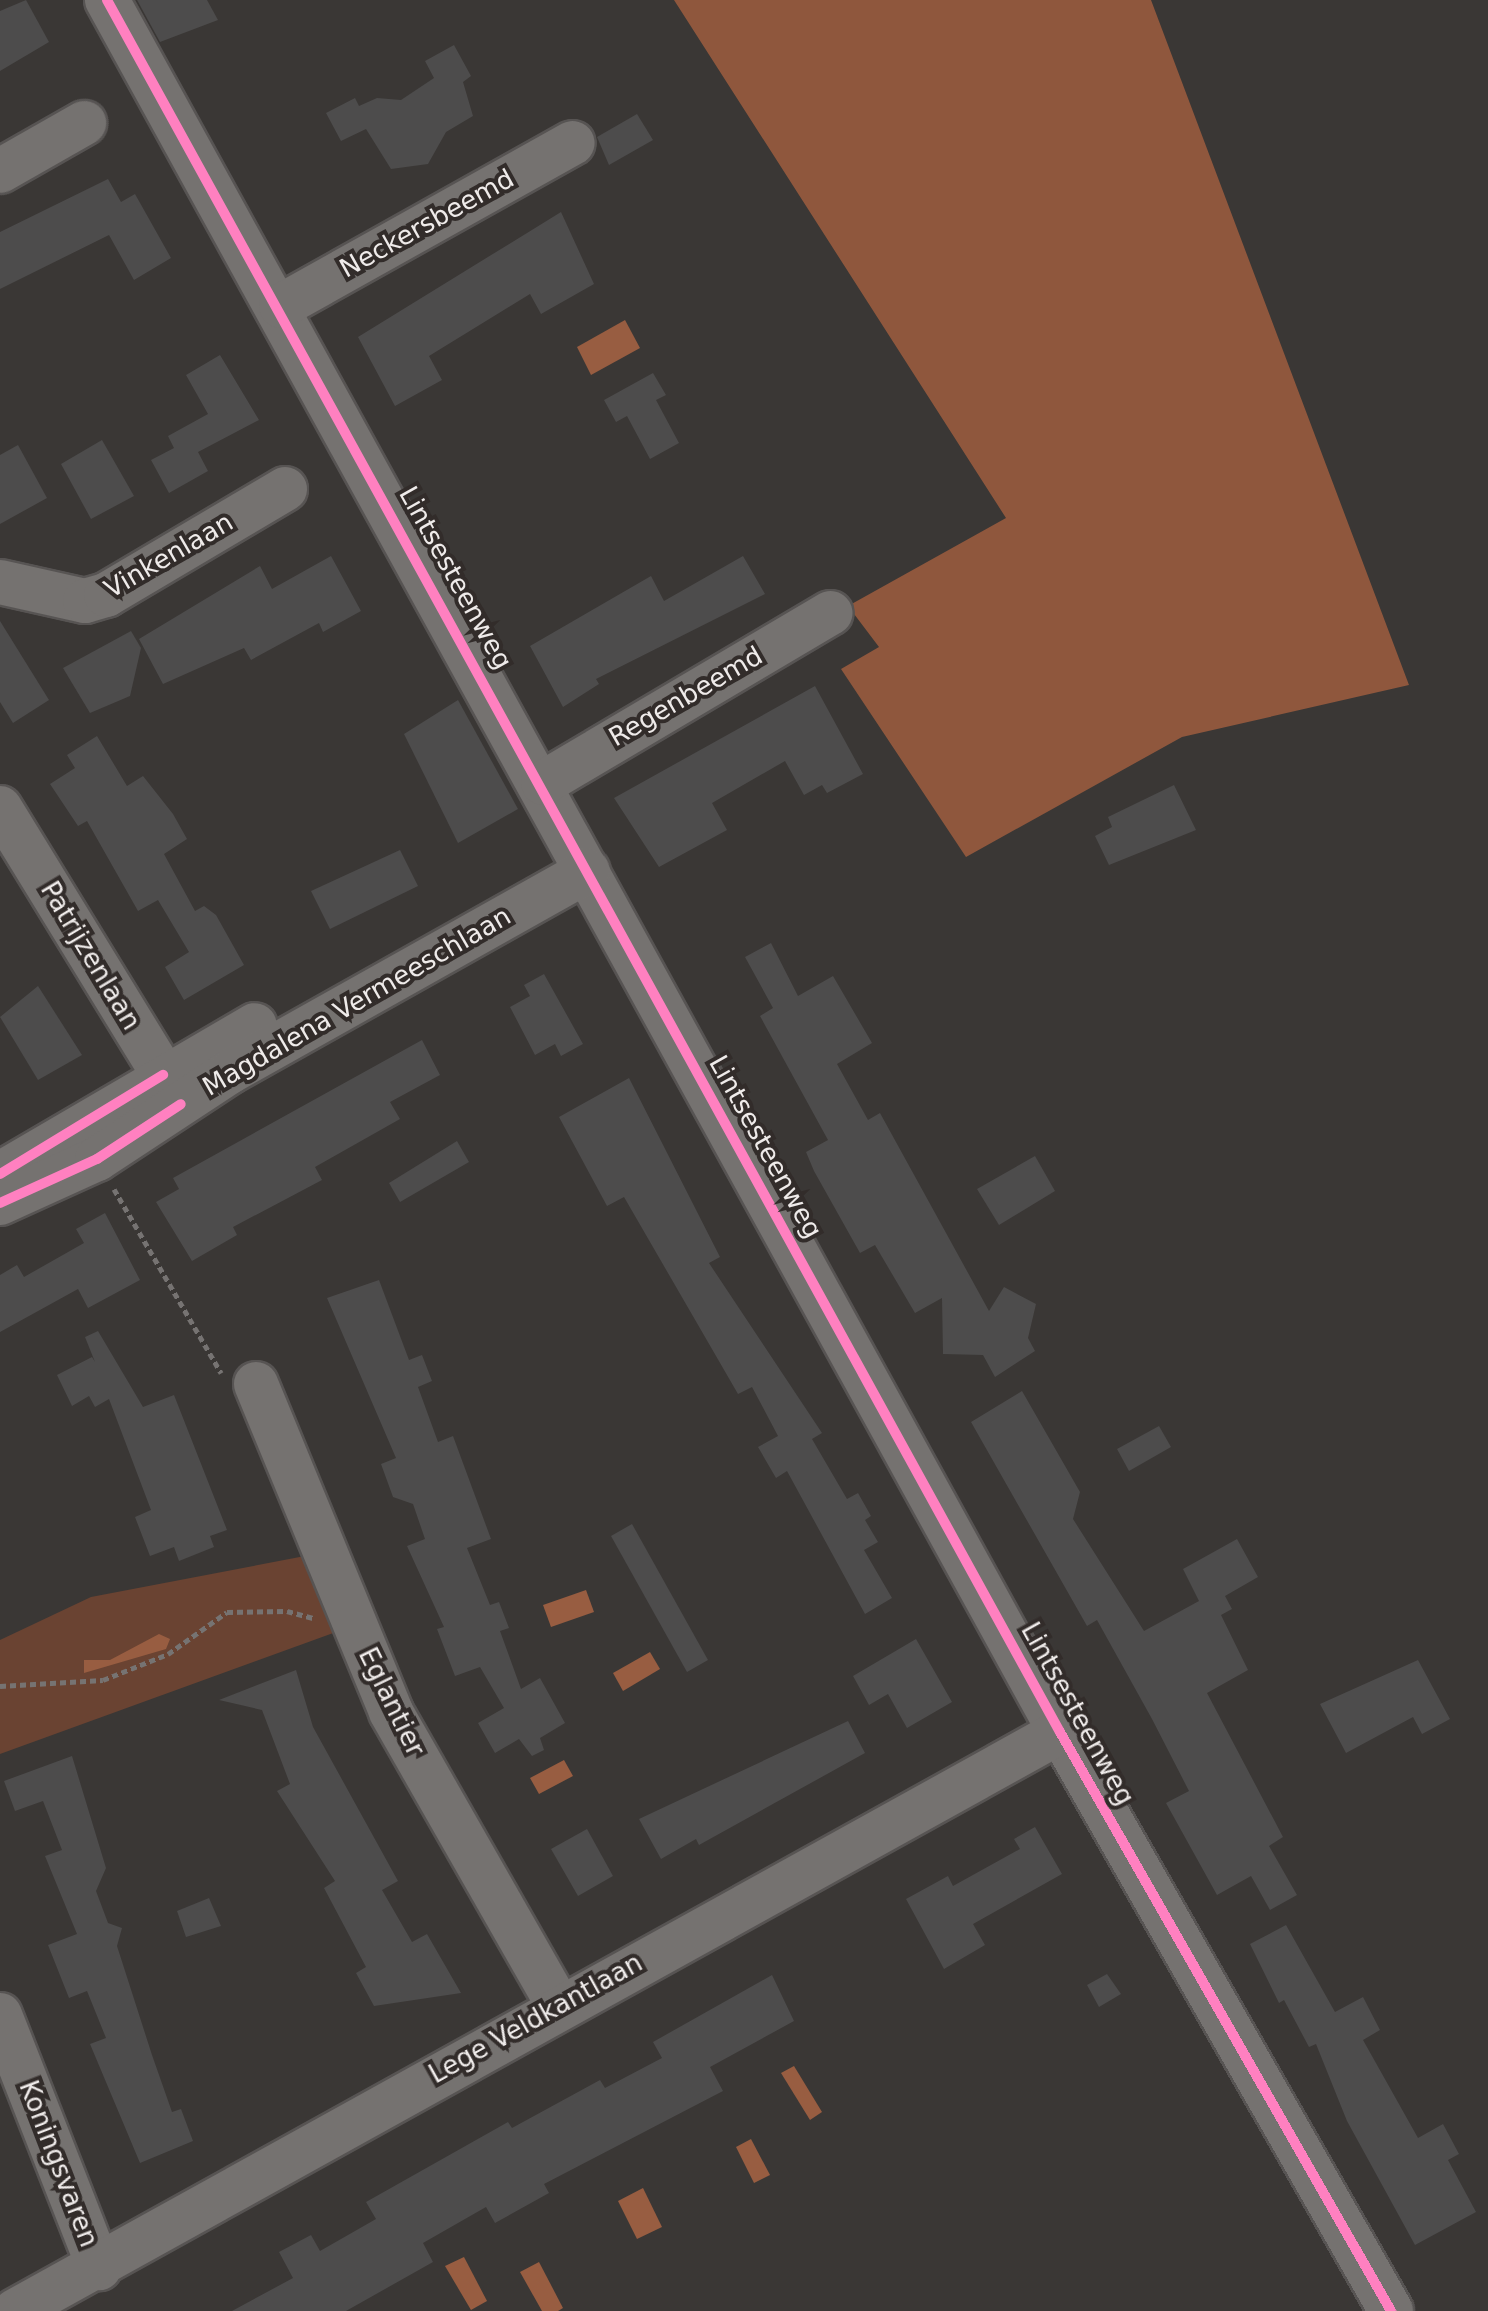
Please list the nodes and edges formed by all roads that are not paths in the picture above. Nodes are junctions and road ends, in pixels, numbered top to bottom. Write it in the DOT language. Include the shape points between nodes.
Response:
graph roads {
  1 [pos="107,0"];
  2 [pos="84,123"];
  3 [pos="573,143"];
  4 [pos="0,171"];
  5 [pos="281,306"];
  6 [pos="285,489"];
  7 [pos="0,582"];
  8 [pos="830,613"];
  9 [pos="543,783"];
  10 [pos="0,808"];
  11 [pos="582,860"];
  12 [pos="172,1090"];
  13 [pos="0,1174"];
  14 [pos="0,1203"];
  15 [pos="256,1384"];
  16 [pos="1060,1732"];
  17 [pos="558,2005"];
  18 [pos="0,2015"];
  19 [pos="99,2268"];
  20 [pos="15,2311"];
  21 [pos="1391,2311"];
  1 -- 5 [label="street, Lintsesteenweg"];
  2 -- 4 [label="street"];
  3 -- 5 [label="street, Neckersbeemd"];
  5 -- 9 [label="street, Lintsesteenweg"];
  6 -- 7 [label="street, Vinkenlaan" via="106,595 85,601"];
  8 -- 9 [label="street, Regenbeemd"];
  9 -- 11 [label="street, Lintsesteenweg"];
  10 -- 12 [label="street, Patrijzenlaan"];
  11 -- 12 [label="street, Magdalena Vermeeschlaan"];
  11 -- 16 [label="street, Lintsesteenweg"];
  12 -- 13 [label="street, Magdalena Vermeeschlaan"];
  12 -- 14 [label="street, Magdalena Vermeeschlaan" via="97,1159"];
  15 -- 17 [label="street, Eglantier" via="391,1712"];
  16 -- 17 [label="street, Lege Veldkantlaan"];
  16 -- 21 [label="street, Lintsesteenweg"];
  17 -- 19 [label="street, Lege Veldkantlaan"];
  18 -- 19 [label="street, Koningsvaren"];
  19 -- 20 [label="street, Lege Veldkantlaan"];
}
